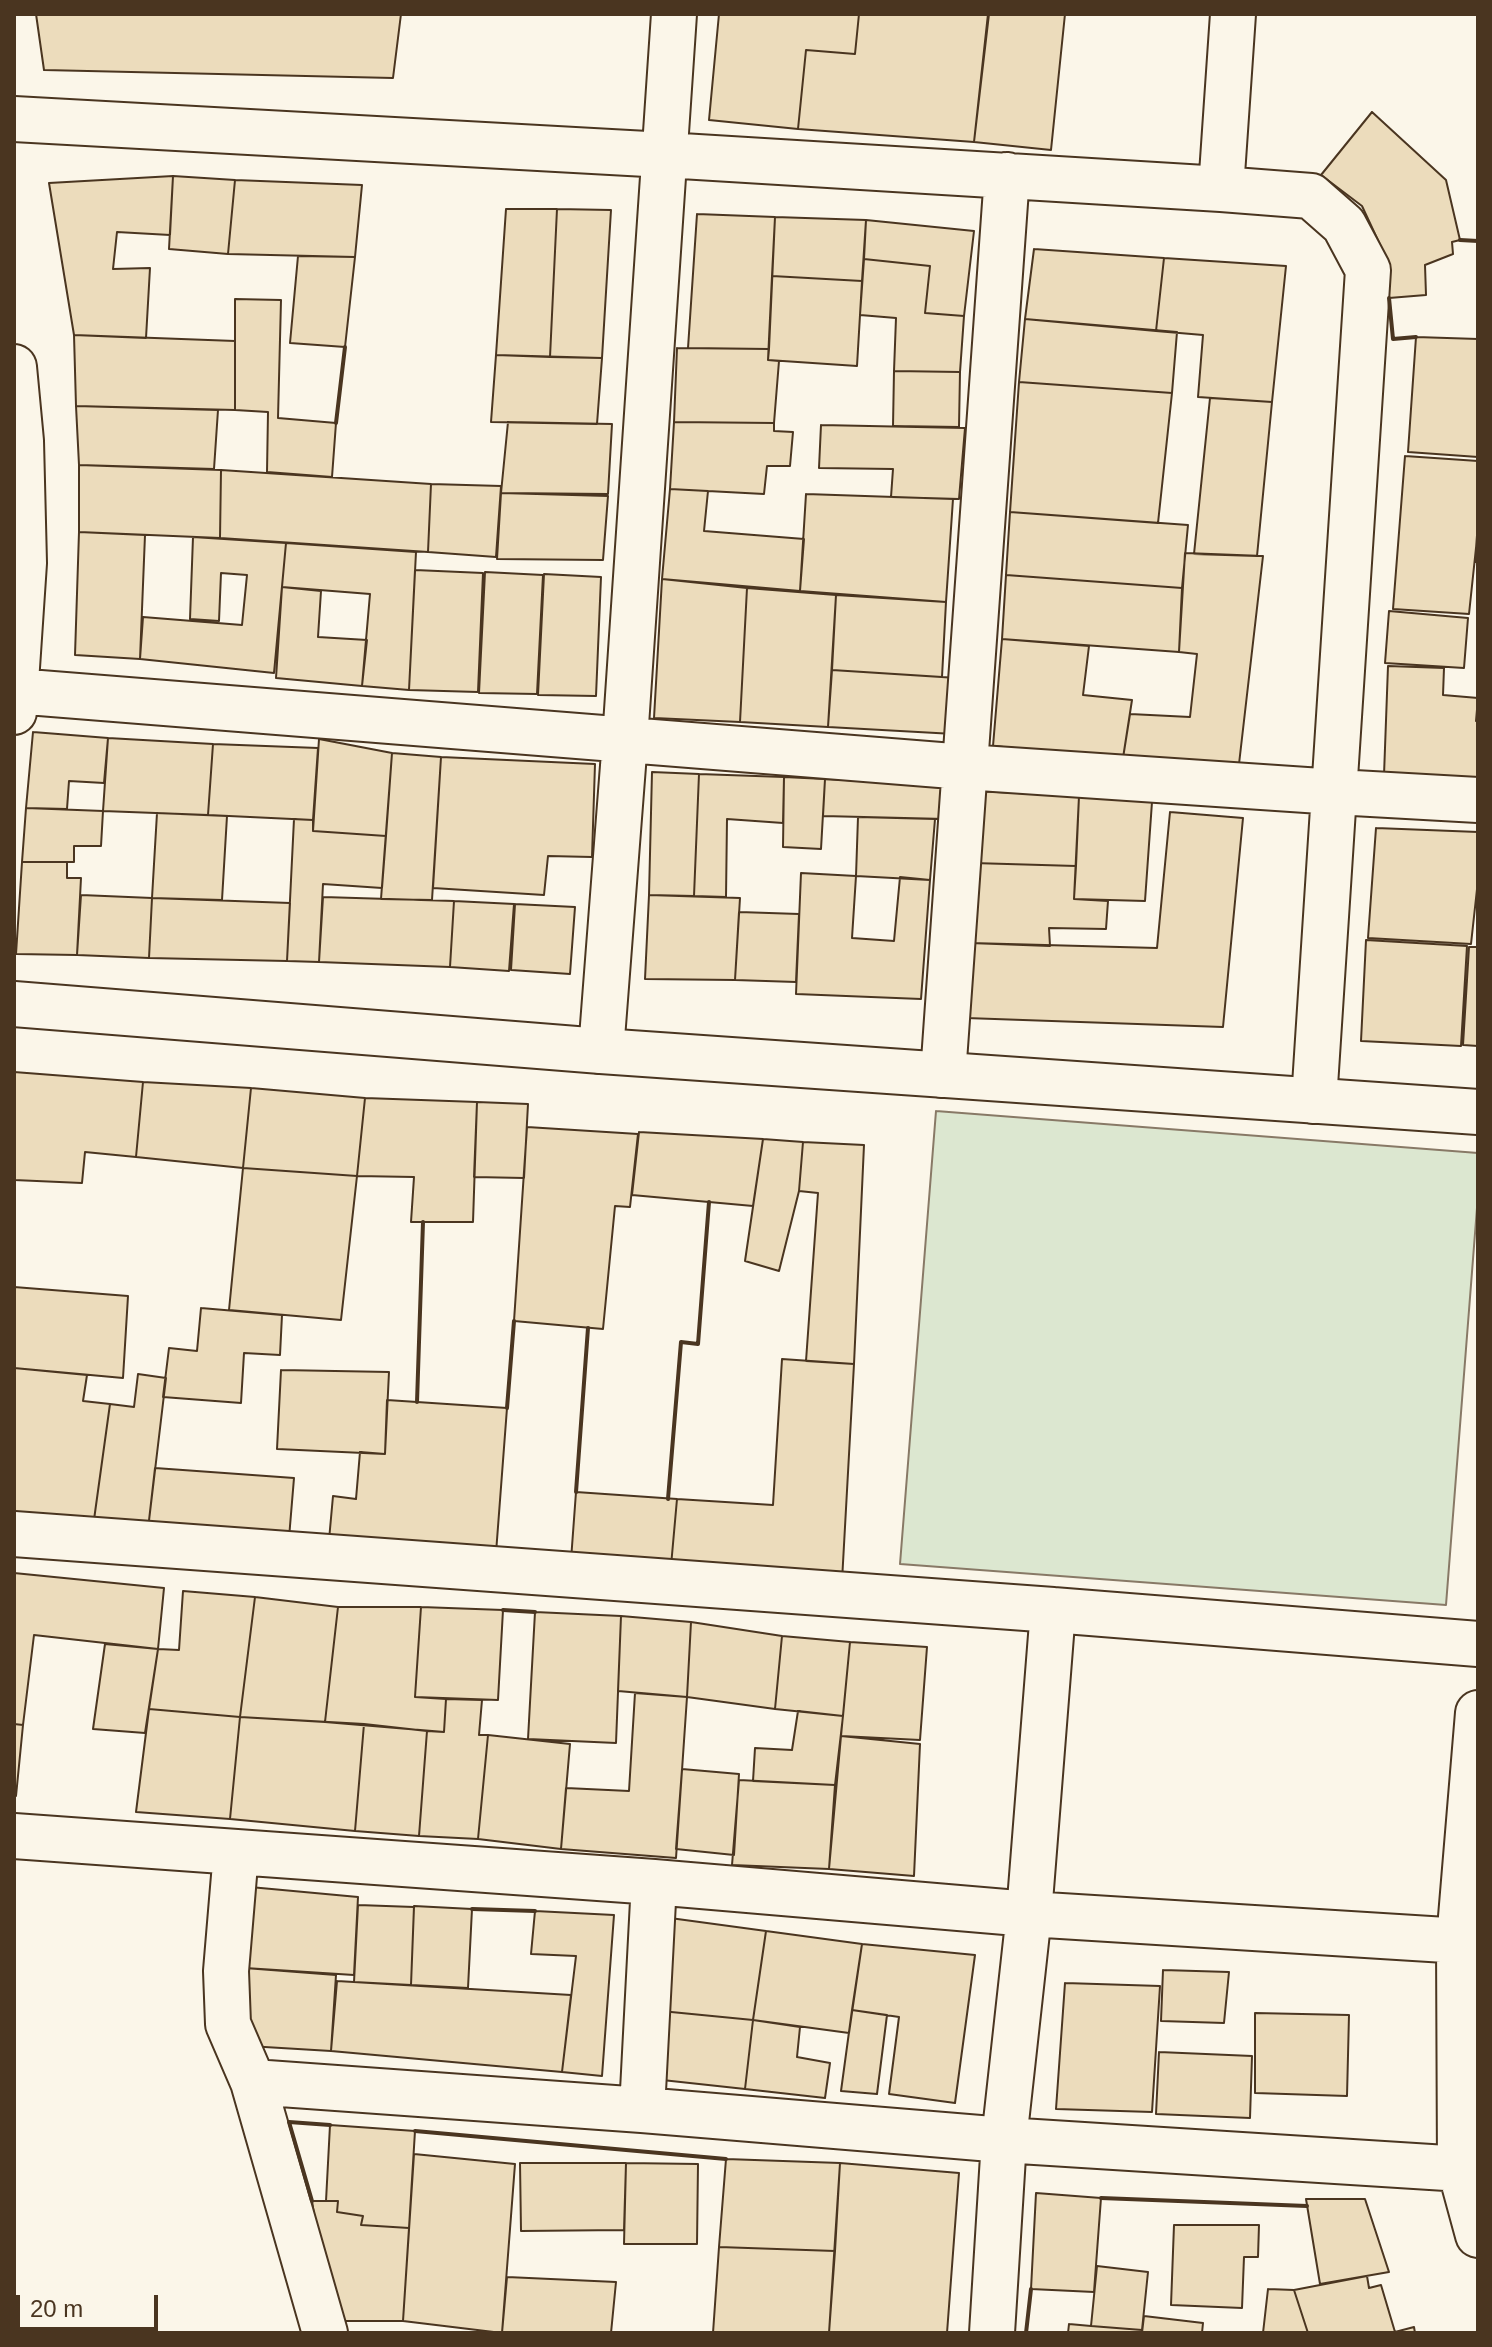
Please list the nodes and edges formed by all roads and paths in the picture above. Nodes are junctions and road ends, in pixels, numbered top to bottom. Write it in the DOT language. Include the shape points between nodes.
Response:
graph roads {
  1 [pos="674,14"];
  2 [pos="1233,14"];
  3 [pos="14,119"];
  4 [pos="665,155"];
  5 [pos="1007,175"];
  6 [pos="1221,189"];
  7 [pos="14,367"];
  8 [pos="17,441"];
  9 [pos="15,691"];
  10 [pos="14,712"];
  11 [pos="625,740"];
  12 [pos="965,767"];
  13 [pos="1336,792"];
  14 [pos="1478,800"];
  15 [pos="14,1004"];
  16 [pos="601,1051"];
  17 [pos="943,1075"];
  18 [pos="1314,1101"];
  19 [pos="1478,1112"];
  20 [pos="14,1534"];
  21 [pos="1053,1610"];
  22 [pos="1478,1644"];
  23 [pos="1478,1713"];
  24 [pos="14,1836"];
  25 [pos="236,1852"];
  26 [pos="654,1882"];
  27 [pos="1029,1914"];
  28 [pos="1468,1942"];
  29 [pos="253,2082"];
  30 [pos="642,2110"];
  31 [pos="1004,2140"];
  32 [pos="1469,2170"];
  33 [pos="1478,2235"];
  34 [pos="325,2333"];
  35 [pos="992,2333"];
  1 -- 4 [label="street"];
  2 -- 6 [label="street"];
  3 -- 4 [label="street"];
  4 -- 5 [label="street"];
  4 -- 11 [label="street"];
  5 -- 6 [label="street"];
  5 -- 12 [label="street"];
  6 -- 13 [label="street" via="1311,196 1344,225 1368,270"];
  7 -- 8 [label="street"];
  8 -- 9 [label="street" via="24,563"];
  9 -- 10 [label="street"];
  9 -- 11 [label="street"];
  11 -- 12 [label="street"];
  11 -- 16 [label="street"];
  12 -- 13 [label="street"];
  12 -- 17 [label="street"];
  13 -- 14 [label="street"];
  13 -- 18 [label="street"];
  15 -- 16 [label="street"];
  16 -- 17 [label="street"];
  17 -- 18 [label="street"];
  18 -- 19 [label="street"];
  20 -- 21 [label="street"];
  21 -- 22 [label="street"];
  21 -- 27 [label="street"];
  23 -- 28 [label="street"];
  24 -- 25 [label="street"];
  25 -- 26 [label="street"];
  25 -- 29 [label="street" via="226,1971 228,2024"];
  26 -- 27 [label="street"];
  26 -- 30 [label="street"];
  27 -- 28 [label="street"];
  27 -- 31 [label="street"];
  28 -- 32 [label="street"];
  29 -- 30 [label="street"];
  29 -- 34 [label="street"];
  30 -- 31 [label="street"];
  31 -- 32 [label="street"];
  31 -- 35 [label="street"];
  32 -- 33 [label="street"];
}
